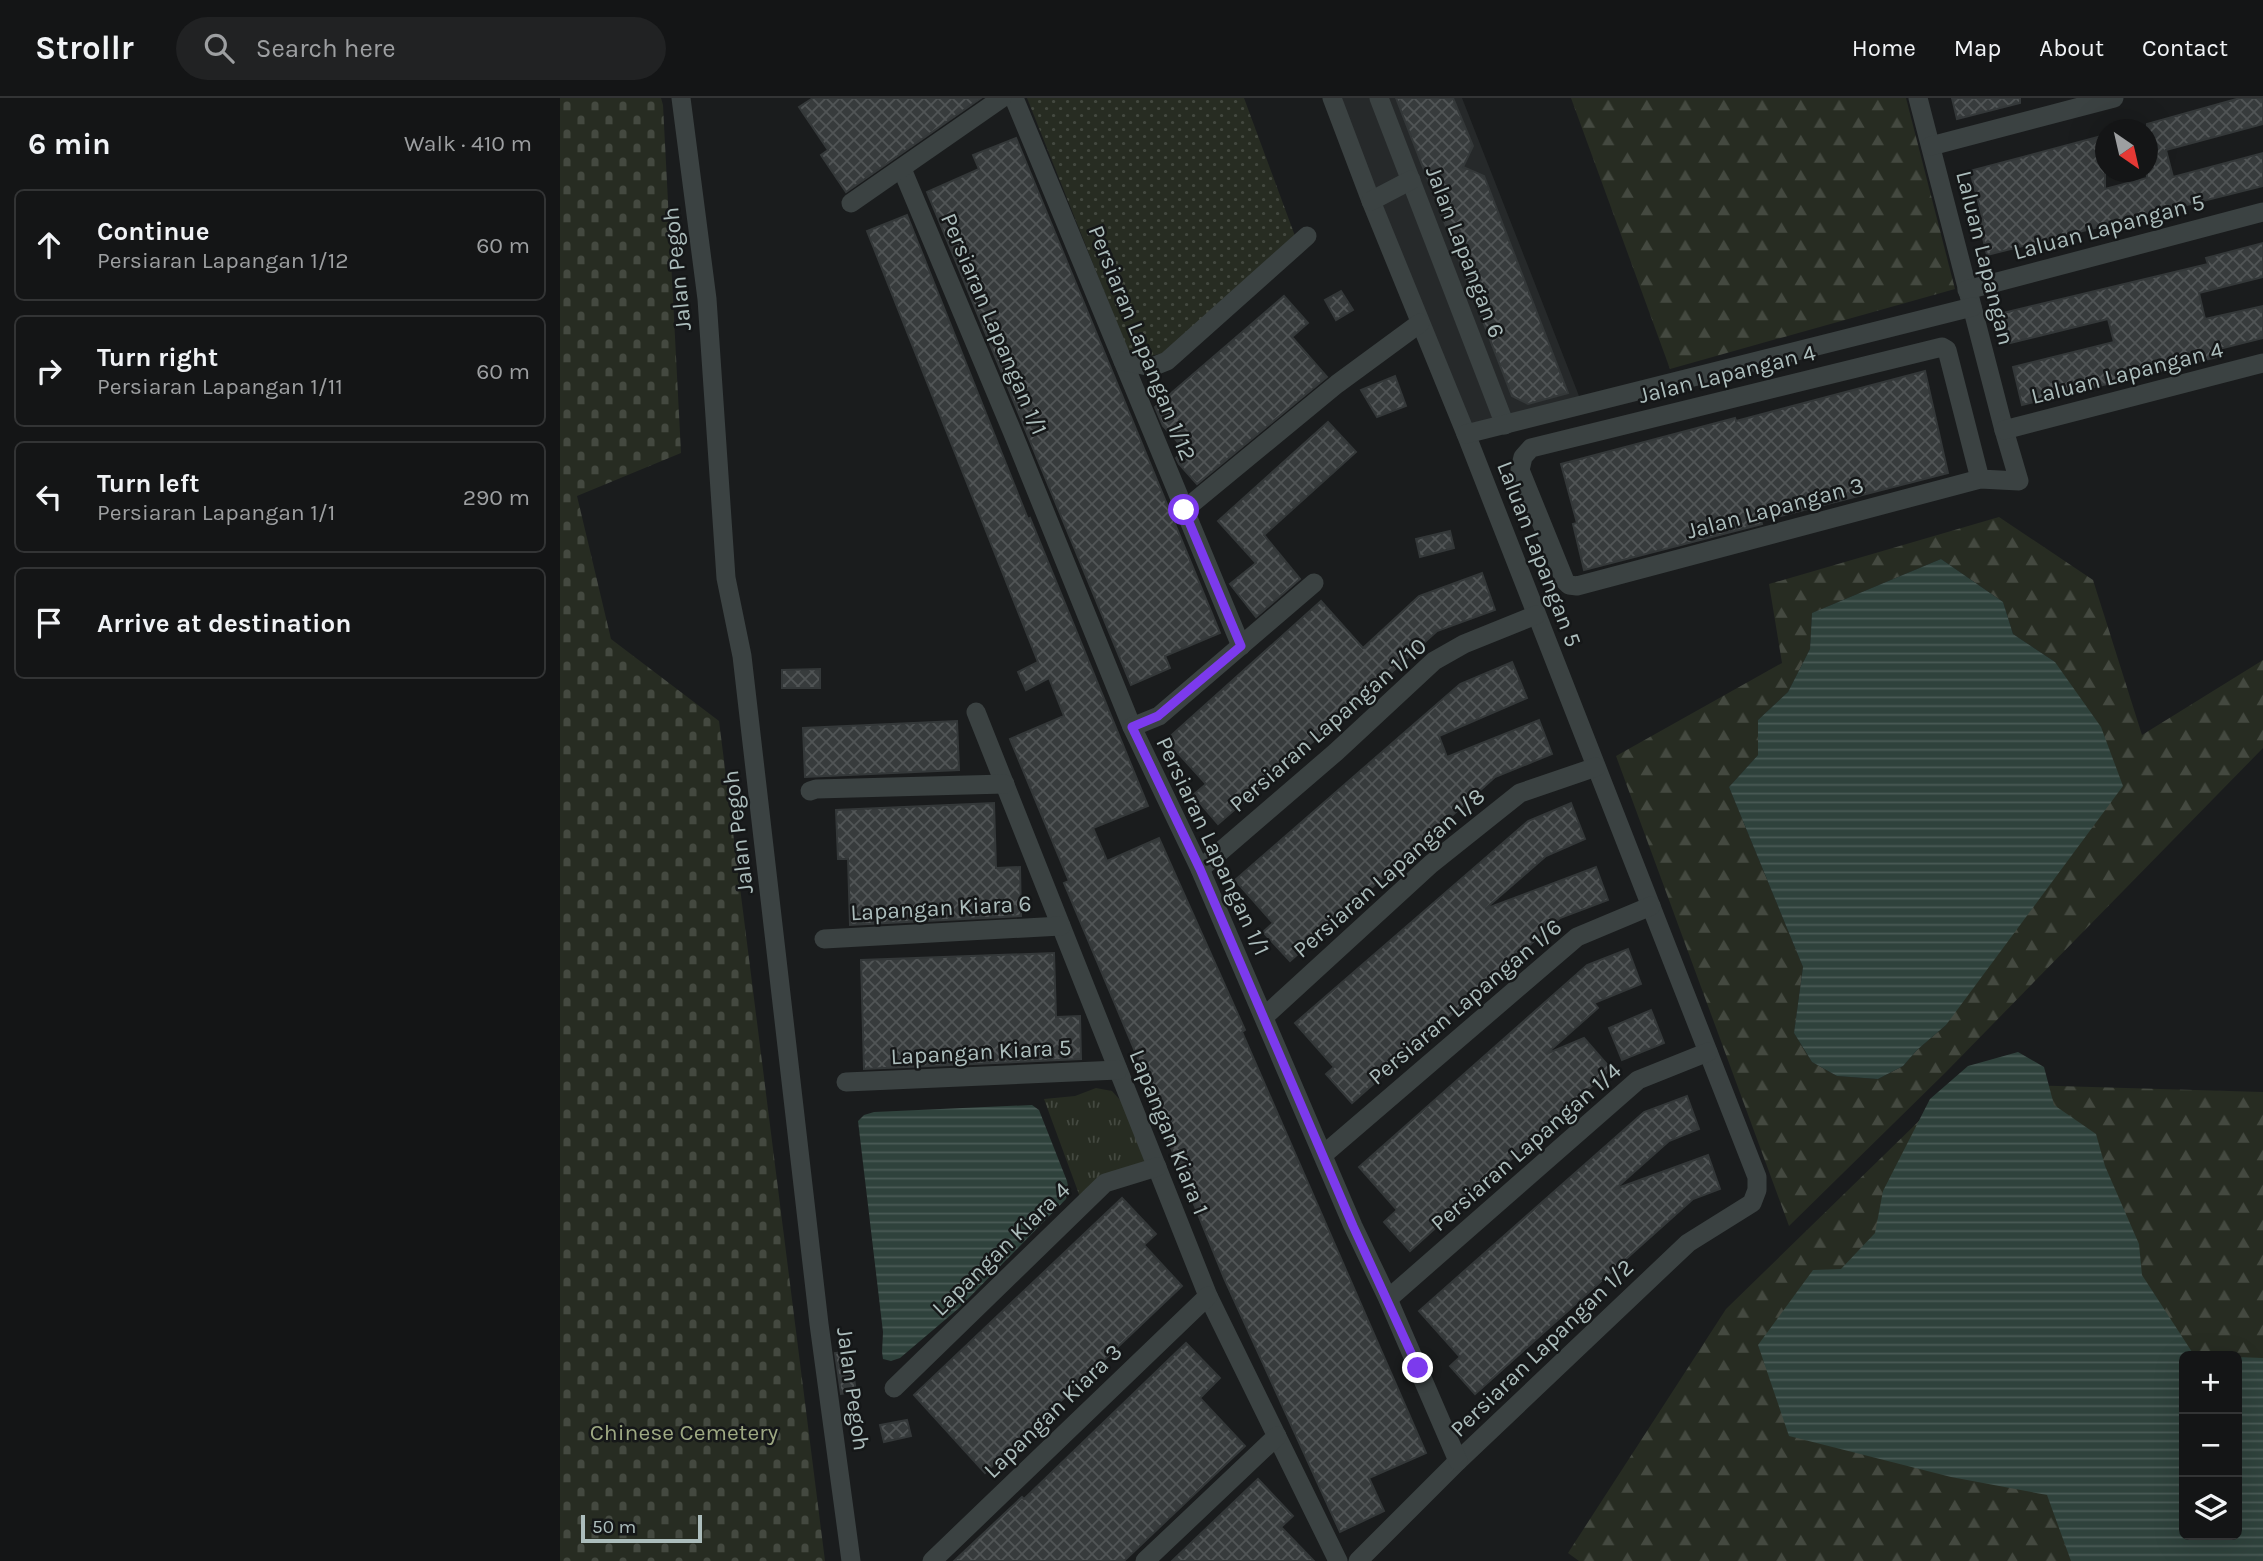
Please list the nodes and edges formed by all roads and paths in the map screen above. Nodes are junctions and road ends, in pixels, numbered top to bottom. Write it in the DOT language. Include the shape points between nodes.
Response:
graph roads {
  1 [pos="681,98"];
  2 [pos="1002,98"];
  3 [pos="1014,98"];
  4 [pos="1332,98"];
  5 [pos="1379,98"];
  6 [pos="1918,98"];
  7 [pos="2114,98"];
  8 [pos="1931,146"];
  9 [pos="902,169"];
  10 [pos="1411,180"];
  11 [pos="1371,201"];
  12 [pos="851,203"];
  13 [pos="2263,212"];
  14 [pos="1307,236"];
  15 [pos="1970,298"];
  16 [pos="1420,323"];
  17 [pos="1123,361"];
  18 [pos="2263,363"];
  19 [pos="1505,425"];
  20 [pos="2004,430"];
  21 [pos="1466,435"];
  22 [pos="1987,479"];
  23 [pos="1184,510"];
  24 [pos="1314,583"];
  25 [pos="1569,585"];
  26 [pos="1536,615"];
  27 [pos="1241,646"];
  28 [pos="976,712"];
  29 [pos="1132,727"];
  30 [pos="1596,767"];
  31 [pos="1005,784"];
  32 [pos="810,791"];
  33 [pos="1200,869"];
  34 [pos="1651,906"];
  35 [pos="1061,926"];
  36 [pos="824,939"];
  37 [pos="1264,1017"];
  38 [pos="1708,1052"];
  39 [pos="1118,1070"];
  40 [pos="846,1082"];
  41 [pos="1323,1155"];
  42 [pos="1157,1167"];
  43 [pos="1757,1177"];
  44 [pos="1208,1296"];
  45 [pos="1388,1299"];
  46 [pos="894,1388"];
  47 [pos="1277,1436"];
  48 [pos="1458,1461"];
  49 [pos="850,1561"];
  50 [pos="932,1561"];
  51 [pos="1145,1561"];
  52 [pos="1338,1561"];
  53 [pos="1359,1561"];
  1 -- 49 [label="street, Jalan Pegoh" via="707,299 726,578 743,656"];
  2 -- 9 [label="street"];
  3 -- 17 [label="street, Persiaran Lapangan 1/12"];
  4 -- 11 [label="street"];
  5 -- 10 [label="street, Jalan Lapangan 6"];
  6 -- 8 [label="street, Laluan Lapangan"];
  7 -- 8 [label="street"];
  8 -- 15 [label="street, Laluan Lapangan"];
  9 -- 12 [label="street"];
  9 -- 29 [label="street, Persiaran Lapangan 1/1"];
  10 -- 11 [label="street"];
  10 -- 19 [label="street, Jalan Lapangan 6"];
  11 -- 16 [label="street"];
  13 -- 15 [label="street, Laluan Lapangan 5"];
  14 -- 17 [label="street" via="1167,361 1152,367"];
  15 -- 19 [label="street, Laluan Lapangan 5"];
  15 -- 20 [label="street, Laluan Lapangan"];
  16 -- 21 [label="street"];
  16 -- 23 [label="street" via="1337,384"];
  17 -- 23 [label="street, Persiaran Lapangan 1/12"];
  18 -- 20 [label="street, Laluan Lapangan 4"];
  19 -- 21 [label="street, Laluan Lapangan 5"];
  20 -- 22 [label="street, Laluan Lapangan" via="2019,481"];
  21 -- 26 [label="street, Laluan Lapangan 5"];
  22 -- 25 [label="street, Jalan Lapangan 3"];
  22 -- 25 [label="street, Jalan Lapangan 4" via="1947,350 1941,346 1531,448 1520,470"];
  23 -- 27 [label="street, Persiaran Lapangan 1/12"];
  24 -- 27 [label="street"];
  26 -- 30 [label="street, Laluan Lapangan 5"];
  26 -- 33 [label="street, Persiaran Lapangan 1/10" via="1434,662"];
  27 -- 29 [label="street" via="1158,716"];
  28 -- 31 [label="street, Lapangan Kiara 1"];
  29 -- 33 [label="street, Persiaran Lapangan 1/1"];
  30 -- 34 [label="street, Laluan Lapangan 5"];
  30 -- 37 [label="street, Persiaran Lapangan 1/8" via="1520,793 1431,864"];
  31 -- 32 [label="street"];
  31 -- 35 [label="street, Lapangan Kiara 1"];
  33 -- 37 [label="street, Persiaran Lapangan 1/1"];
  34 -- 38 [label="street, Laluan Lapangan 5"];
  34 -- 41 [label="street, Persiaran Lapangan 1/6" via="1577,937"];
  35 -- 36 [label="street, Lapangan Kiara 6"];
  35 -- 39 [label="street, Lapangan Kiara 1"];
  37 -- 41 [label="street, Persiaran Lapangan 1/1"];
  38 -- 43 [label="street, Laluan Lapangan 5"];
  38 -- 45 [label="street, Persiaran Lapangan 1/4" via="1638,1080"];
  39 -- 40 [label="street, Lapangan Kiara 5"];
  39 -- 42 [label="street, Lapangan Kiara 1"];
  41 -- 45 [label="street, Persiaran Lapangan 1/1"];
  42 -- 44 [label="street, Lapangan Kiara 1"];
  42 -- 46 [label="street, Lapangan Kiara 4" via="1105,1183"];
  43 -- 48 [label="street, Persiaran Lapangan 1/2" via="1752,1203 1688,1243"];
  44 -- 47 [label="street, Lapangan Kiara 1"];
  44 -- 50 [label="street, Lapangan Kiara 3"];
  45 -- 48 [label="street, Persiaran Lapangan 1/1"];
  47 -- 51 [label="street"];
  47 -- 52 [label="street, Lapangan Kiara 1"];
  48 -- 53 [label="street, Persiaran Lapangan 1/2"];
}
